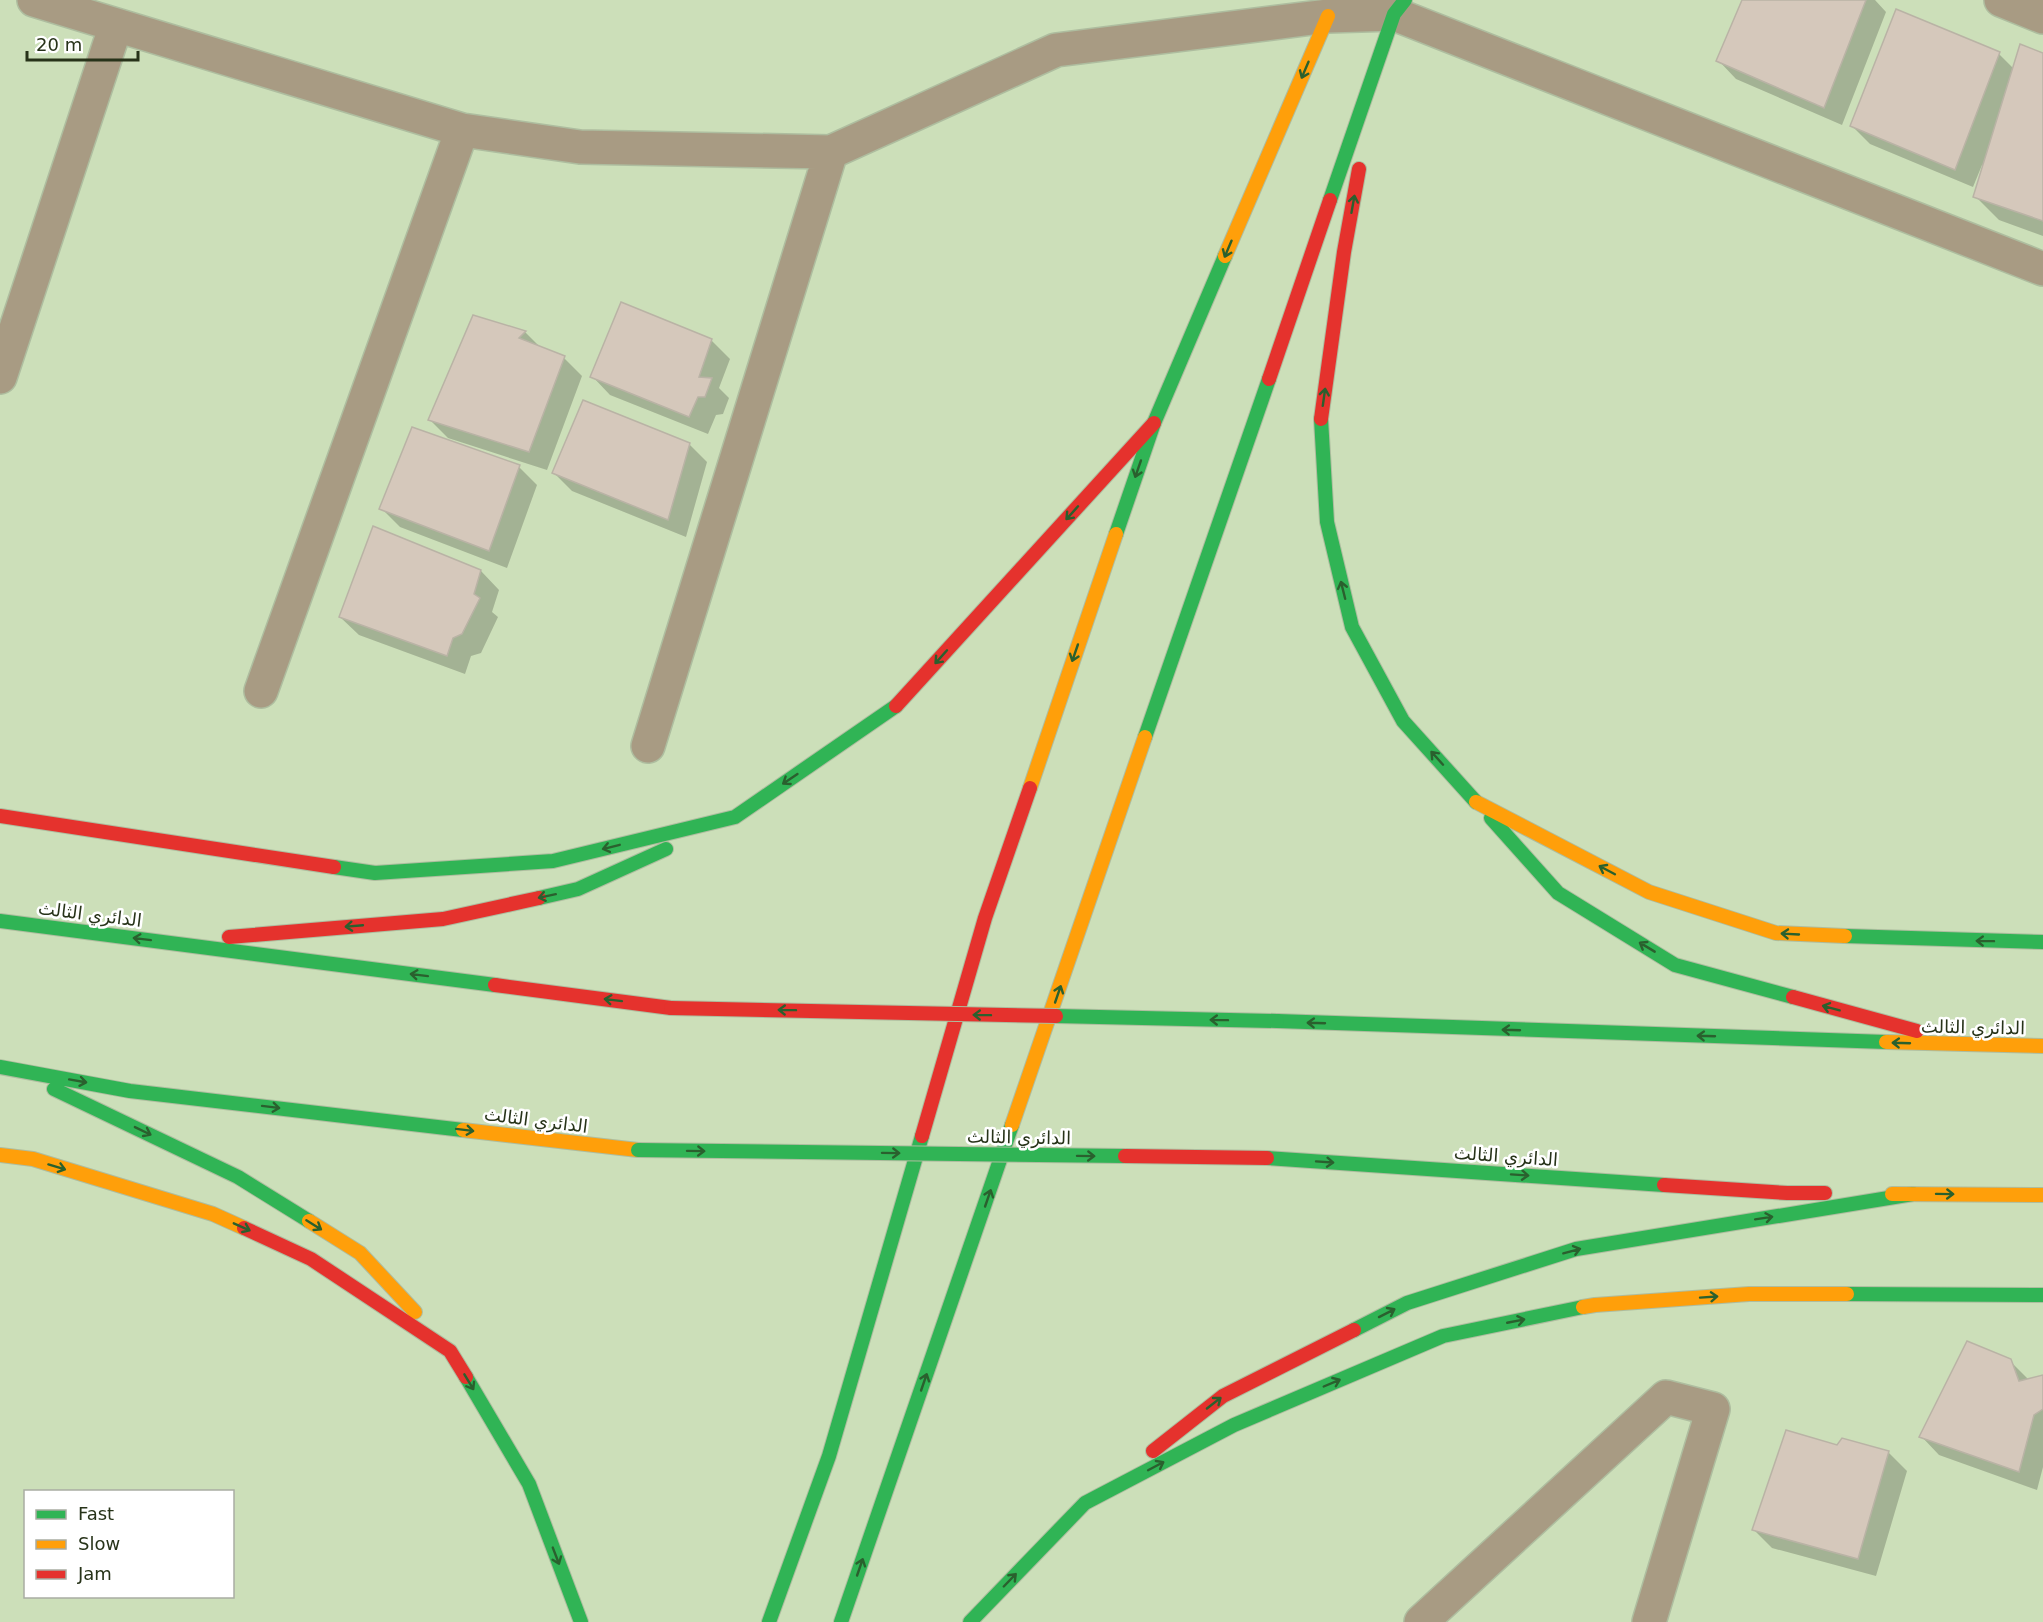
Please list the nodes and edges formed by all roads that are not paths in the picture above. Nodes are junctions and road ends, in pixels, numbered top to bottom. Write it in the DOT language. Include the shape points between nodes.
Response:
graph roads {
  1 [pos="34,0"];
  2 [pos="2001,0"];
  3 [pos="1400,7"];
  4 [pos="1328,16"];
  5 [pos="2043,17"];
  6 [pos="116,25"];
  7 [pos="1377,68"];
  8 [pos="462,130"];
  9 [pos="831,152"];
  10 [pos="2043,269"];
  11 [pos="0,377"];
  12 [pos="1154,423"];
  13 [pos="261,691"];
  14 [pos="648,746"];
  15 [pos="1476,802"];
  16 [pos="0,816"];
  17 [pos="735,816"];
  18 [pos="0,921"];
  19 [pos="165,942"];
  20 [pos="2043,942"];
  21 [pos="1969,1045"];
  22 [pos="2043,1046"];
  23 [pos="0,1067"];
  24 [pos="15,1070"];
  25 [pos="0,1155"];
  26 [pos="1913,1194"];
  27 [pos="2043,1195"];
  28 [pos="2043,1295"];
  29 [pos="450,1351"];
  30 [pos="1085,1503"];
  31 [pos="581,1622"];
  32 [pos="769,1622"];
  33 [pos="841,1622"];
  34 [pos="970,1622"];
  35 [pos="1421,1622"];
  36 [pos="1649,1622"];
  1 -- 6 [label="street"];
  2 -- 5 [label="street"];
  3 -- 4 [label="street"];
  3 -- 7 [label="main road"];
  3 -- 10 [label="street"];
  4 -- 9 [label="street" via="1056,50"];
  4 -- 12 [label="main road, one-way"];
  6 -- 8 [label="street"];
  6 -- 11 [label="street"];
  15 -- 7 [label="main road, one-way" via="1403,721 1352,627 1327,522 1321,419 1344,252"];
  33 -- 7 [label="main road, one-way"];
  8 -- 9 [label="street" via="580,147"];
  8 -- 13 [label="street"];
  9 -- 14 [label="street"];
  12 -- 17 [label="main road, one-way" via="895,707"];
  12 -- 32 [label="main road, one-way" via="985,918 829,1456"];
  20 -- 15 [label="main road, one-way" via="1776,933 1649,892"];
  21 -- 15 [label="main road, one-way" via="1676,965 1558,893"];
  17 -- 16 [label="main road, one-way" via="553,861 375,873"];
  17 -- 19 [label="main road, one-way" via="578,889 443,919"];
  19 -- 18 [label="main road, الدائري الثالث, one-way"];
  21 -- 19 [label="main road, الدائري الثالث, one-way, bridge" via="1277,1022 670,1008"];
  21 -- 22 [label="main road, الدائري الثالث"];
  23 -- 24 [label="main road, الدائري الثالث"];
  24 -- 26 [label="main road, الدائري الثالث, one-way, bridge" via="130,1091 638,1150 1267,1158 1786,1193"];
  24 -- 29 [label="main road, one-way" via="238,1177 360,1253"];
  25 -- 29 [label="main road, one-way" via="33,1159 213,1214 311,1259"];
  26 -- 27 [label="main road, الدائري الثالث, one-way"];
  30 -- 26 [label="main road, one-way" via="1223,1396 1407,1303 1576,1249"];
  30 -- 28 [label="main road, one-way" via="1234,1425 1443,1336 1595,1305 1749,1294"];
  29 -- 31 [label="main road, one-way" via="529,1484"];
  34 -- 30 [label="main road, one-way"];
  35 -- 36 [label="street" via="1666,1397 1713,1409"];
}
